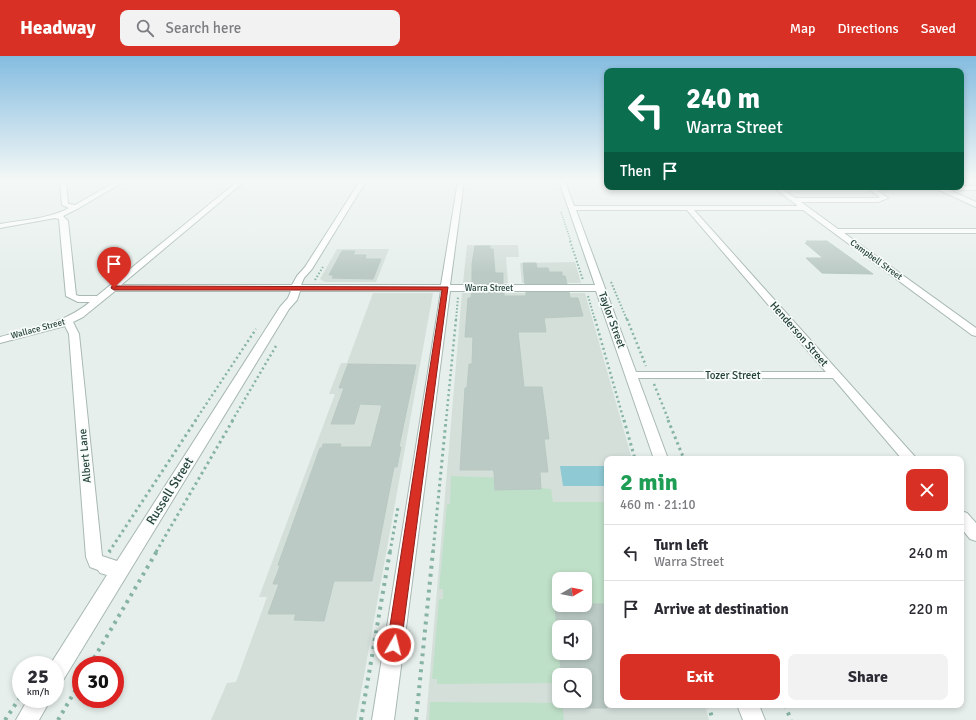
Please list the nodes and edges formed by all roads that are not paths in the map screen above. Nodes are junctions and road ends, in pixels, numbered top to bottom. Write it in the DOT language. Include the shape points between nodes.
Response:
graph roads {
  1 [pos="64,212"];
  2 [pos="206,212"];
  3 [pos="344,212"];
  4 [pos="458,212"];
  5 [pos="573,212"];
  6 [pos="692,212"];
  7 [pos="810,212"];
  8 [pos="56,216"];
  9 [pos="0,226"];
  10 [pos="836,231"];
  11 [pos="976,231"];
  12 [pos="114,288"];
  13 [pos="297,288"];
  14 [pos="452,288"];
  15 [pos="600,288"];
  16 [pos="100,299"];
  17 [pos="68,321"];
  18 [pos="976,333"];
  19 [pos="0,340"];
  20 [pos="631,375"];
  21 [pos="835,375"];
  22 [pos="660,456"];
  23 [pos="907,456"];
  24 [pos="964,520"];
  25 [pos="976,534"];
  26 [pos="114,567"];
  27 [pos="64,659"];
  28 [pos="34,708"];
  29 [pos="749,708"];
  30 [pos="27,720"];
  31 [pos="383,720"];
  32 [pos="754,720"];
  1 -- 8 [label="street"];
  2 -- 12 [label="street, Wallace Street"];
  3 -- 13 [label="street, Russell Street" via="308,270 305,280"];
  4 -- 14 [label="street"];
  5 -- 15 [label="street, Taylor Street"];
  6 -- 21 [label="street, Henderson Street"];
  7 -- 10 [label="street, Campbell Street"];
  8 -- 9 [label="street"];
  8 -- 16 [label="street" via="64,221 71,296 78,299"];
  10 -- 11 [label="street"];
  10 -- 18 [label="street, Campbell Street"];
  12 -- 13 [label="street, Warra Street"];
  12 -- 16 [label="street, Wallace Street"];
  13 -- 14 [label="street, Warra Street"];
  13 -- 26 [label="street, Russell Street" via="293,301 285,307"];
  14 -- 15 [label="street, Warra Street"];
  14 -- 31 [label="street"];
  15 -- 20 [label="street, Taylor Street"];
  16 -- 17 [label="street, Wallace Street" via="85,312"];
  17 -- 19 [label="street, Wallace Street"];
  17 -- 26 [label="street, Albert Lane" via="74,334 94,557 96,562"];
  20 -- 21 [label="street, Tozer Street"];
  20 -- 22 [label="street, Taylor Street"];
  21 -- 23 [label="street, Henderson Street"];
  24 -- 25 [label="street"];
  26 -- 27 [label="street, Russell Street"];
  28 -- 30 [label="street"];
  29 -- 32 [label="street"];
}
